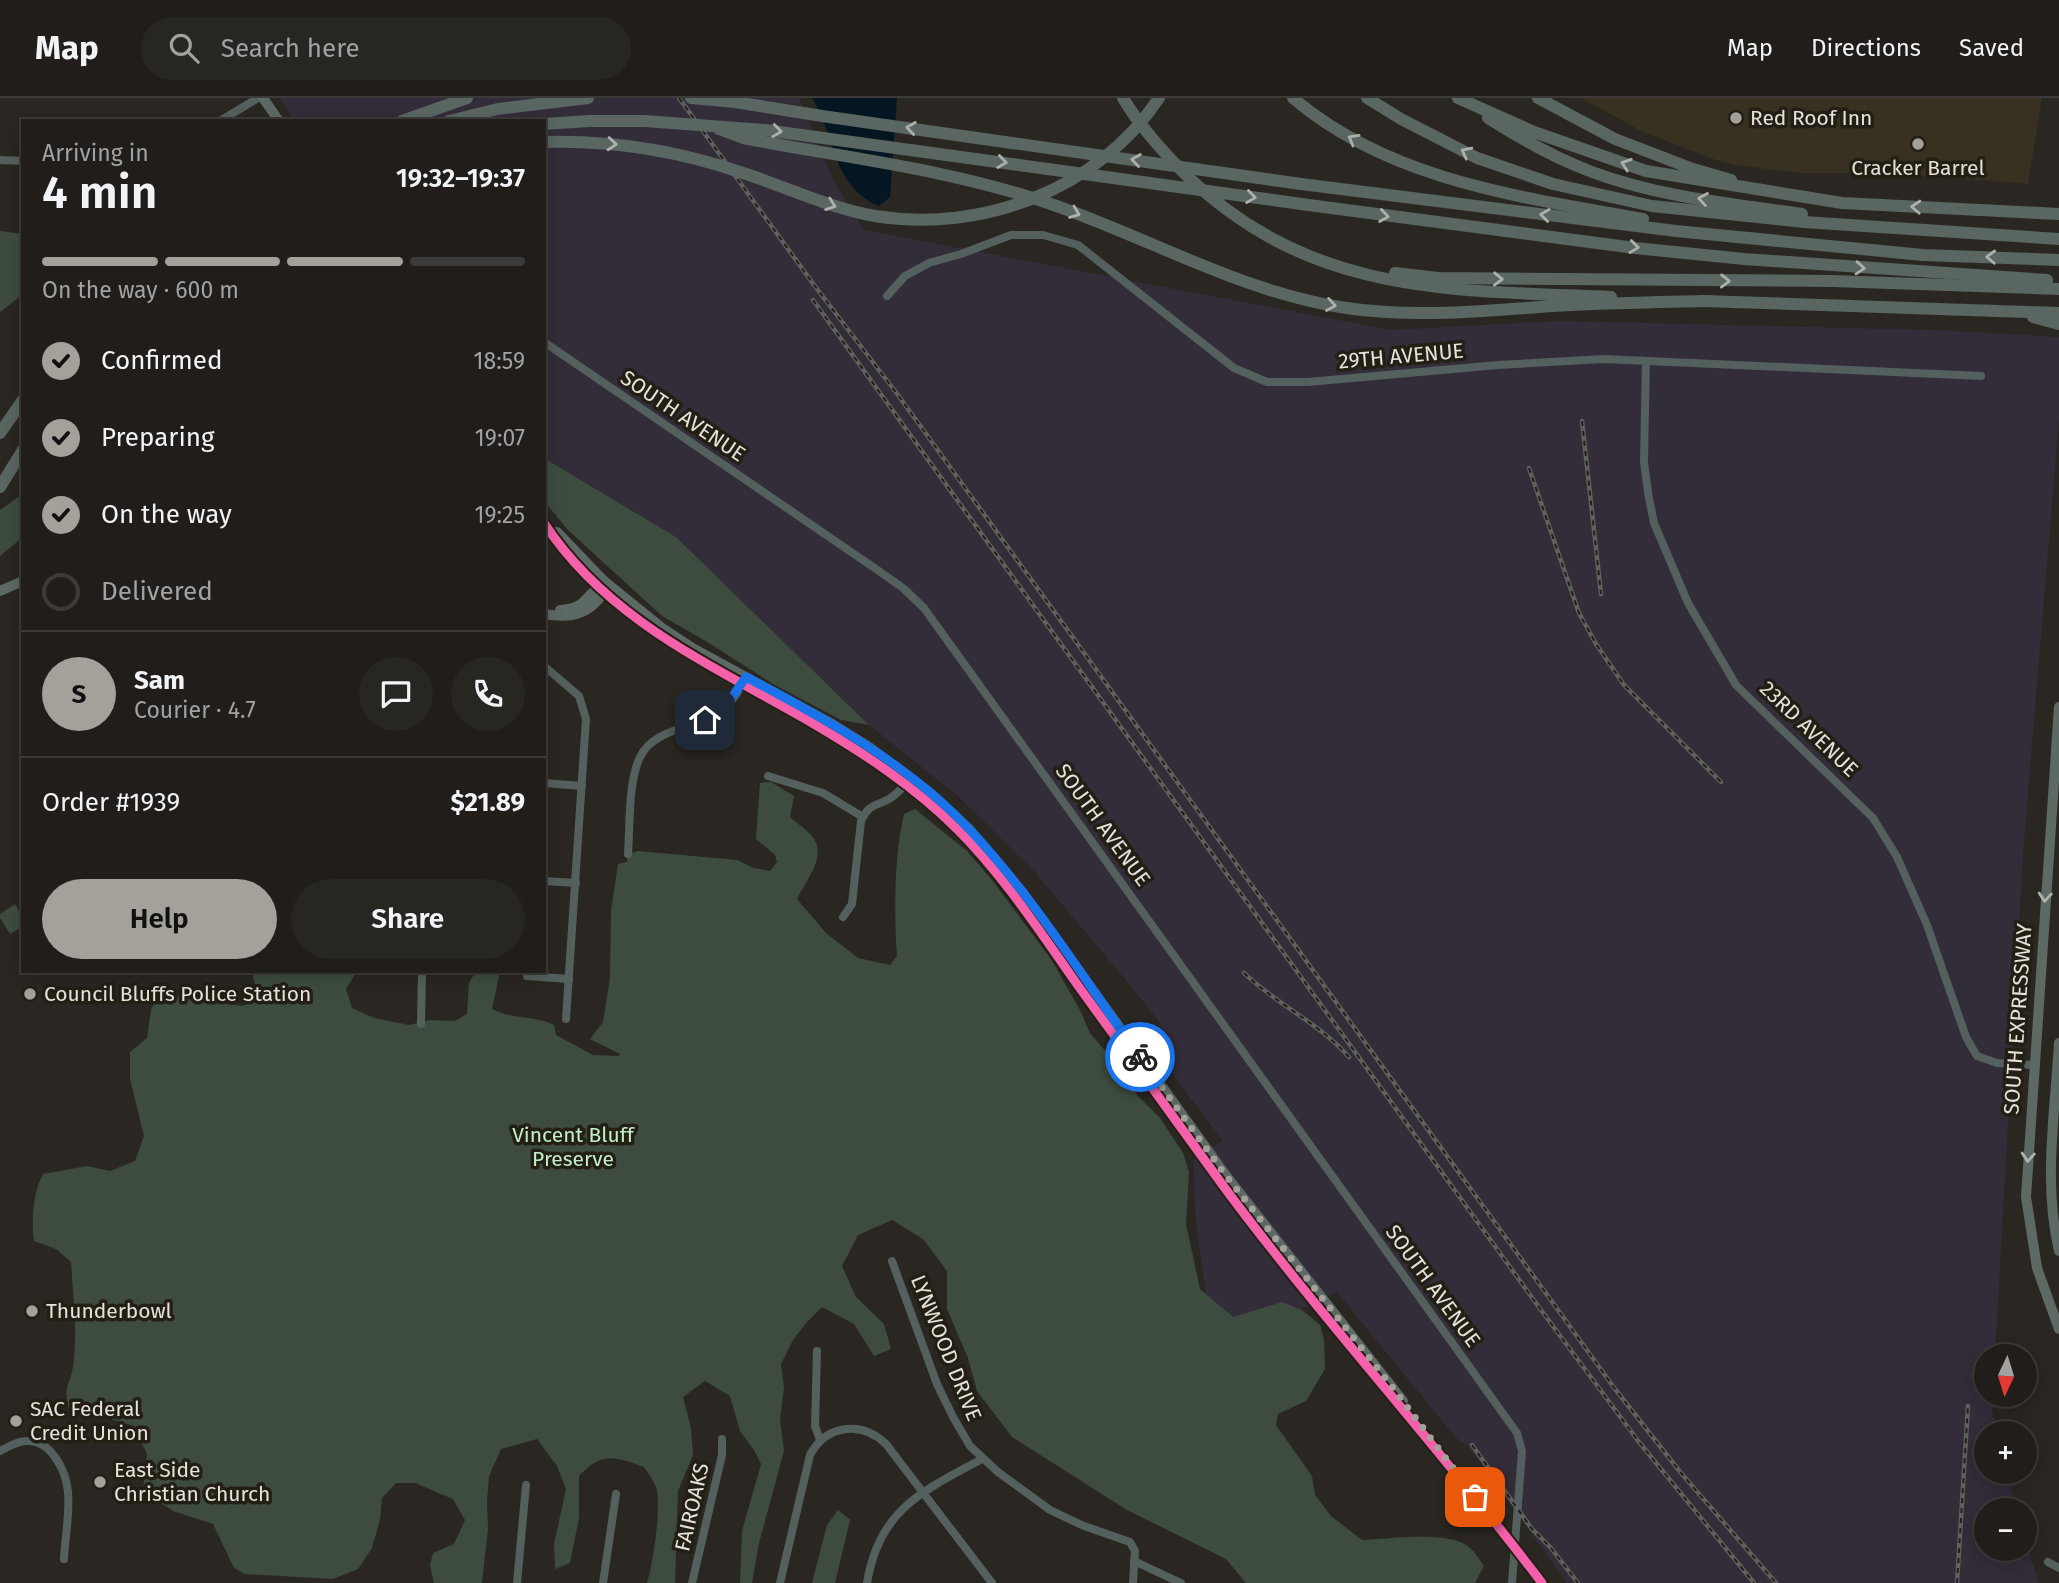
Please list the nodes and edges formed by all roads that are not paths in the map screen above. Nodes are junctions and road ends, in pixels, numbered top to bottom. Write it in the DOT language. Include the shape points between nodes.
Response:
graph roads {
  1 [pos="261,98"];
  2 [pos="467,98"];
  3 [pos="588,98"];
  4 [pos="691,98"];
  5 [pos="1123,98"];
  6 [pos="1159,98"];
  7 [pos="1293,98"];
  8 [pos="1367,98"];
  9 [pos="1458,98"];
  10 [pos="1538,98"];
  11 [pos="224,119"];
  12 [pos="277,119"];
  13 [pos="408,119"];
  14 [pos="457,119"];
  15 [pos="546,124"];
  16 [pos="709,125"];
  17 [pos="546,142"];
  18 [pos="0,160"];
  19 [pos="21,161"];
  20 [pos="1764,192"];
  21 [pos="2058,214"];
  22 [pos="1676,231"];
  23 [pos="1941,232"];
  24 [pos="2059,239"];
  25 [pos="1286,246"];
  26 [pos="2059,260"];
  27 [pos="2058,285"];
  28 [pos="887,296"];
  29 [pos="1710,301"];
  30 [pos="2057,318"];
  31 [pos="546,343"];
  32 [pos="1646,361"];
  33 [pos="1981,376"];
  34 [pos="21,403"];
  35 [pos="0,433"];
  36 [pos="21,453"];
  37 [pos="0,487"];
  38 [pos="546,523"];
  39 [pos="546,524"];
  40 [pos="586,576"];
  41 [pos="21,582"];
  42 [pos="603,588"];
  43 [pos="0,591"];
  44 [pos="590,603"];
  45 [pos="616,604"];
  46 [pos="546,612"];
  47 [pos="546,668"];
  48 [pos="744,681"];
  49 [pos="2059,707"];
  50 [pos="768,776"];
  51 [pos="909,781"];
  52 [pos="546,783"];
  53 [pos="582,786"];
  54 [pos="863,817"];
  55 [pos="628,854"];
  56 [pos="546,881"];
  57 [pos="576,883"];
  58 [pos="843,917"];
  59 [pos="422,973"];
  60 [pos="527,976"];
  61 [pos="569,979"];
  62 [pos="566,1019"];
  63 [pos="421,1024"];
  64 [pos="2059,1043"];
  65 [pos="2035,1065"];
  66 [pos="2058,1066"];
  67 [pos="2059,1096"];
  68 [pos="2054,1116"];
  69 [pos="2059,1251"];
  70 [pos="892,1261"];
  71 [pos="2059,1329"];
  72 [pos="817,1351"];
  73 [pos="722,1439"];
  74 [pos="820,1440"];
  75 [pos="0,1451"];
  76 [pos="982,1459"];
  77 [pos="526,1485"];
  78 [pos="922,1491"];
  79 [pos="616,1494"];
  80 [pos="1514,1546"];
  81 [pos="64,1559"];
  82 [pos="1134,1561"];
  83 [pos="2048,1562"];
  84 [pos="2059,1568"];
  85 [pos="517,1583"];
  86 [pos="603,1583"];
  87 [pos="692,1583"];
  88 [pos="780,1583"];
  89 [pos="867,1583"];
  90 [pos="992,1583"];
  91 [pos="1133,1583"];
  92 [pos="1181,1583"];
  93 [pos="1512,1583"];
  94 [pos="1542,1583"];
  1 -- 11 [label="street"];
  1 -- 12 [label="main road"];
  2 -- 13 [label="highway"];
  3 -- 14 [label="highway"];
  22 -- 4 [label="highway, one-way, bridge" via="1301,184"];
  5 -- 25 [label="highway" via="1164,153 1206,193"];
  17 -- 6 [label="highway, one-way, bridge" via="667,151 843,209 875,216 940,219 993,211 1061,187 1112,150"];
  22 -- 7 [label="highway, one-way" via="1653,221 1501,193 1422,171 1362,144"];
  23 -- 8 [label="highway, one-way" via="1653,206 1553,184 1477,158"];
  20 -- 9 [label="highway, one-way" via="1646,171 1534,132"];
  23 -- 9 [label="highway, one-way" via="1662,192 1593,172 1528,144"];
  10 -- 20 [label="highway" via="1615,139"];
  15 -- 16 [label="highway, bridge" via="645,121"];
  16 -- 27 [label="highway, one-way, bridge" via="1744,260"];
  16 -- 29 [label="highway, one-way, bridge" via="743,138 987,184 1049,203 1223,275 1347,308 1409,313"];
  18 -- 19 [label="street"];
  21 -- 20 [label="highway, one-way" via="1842,203"];
  26 -- 22 [label="highway, one-way" via="1923,255"];
  23 -- 24 [label="highway"];
  25 -- 27 [label="highway, one-way" via="1377,269 1438,278"];
  25 -- 29 [label="highway" via="1362,275 1428,286"];
  28 -- 32 [label="street, 29TH AVENUE" via="905,276 929,263 1011,235 1043,234 1079,244 1234,368 1267,382 1604,359"];
  29 -- 30 [label="highway" via="2012,312"];
  31 -- 80 [label="street, SOUTH AVENUE" via="876,569 924,608 1521,1441"];
  32 -- 33 [label="street, 29TH AVENUE"];
  32 -- 65 [label="street, 23RD AVENUE" via="1644,463 1648,493 1654,523 1688,603 1736,685 1873,818 1897,857 1927,925 1966,1037 1978,1056 1997,1063"];
  34 -- 35 [label="highway"];
  36 -- 37 [label="highway"];
  38 -- 42 [label="main road"];
  39 -- 40 [label="main road"];
  40 -- 42 [label="main road"];
  40 -- 44 [label="main road"];
  41 -- 43 [label="main road"];
  42 -- 44 [label="main road"];
  42 -- 45 [label="main road"];
  42 -- 48 [label="main road"];
  44 -- 45 [label="main road"];
  44 -- 46 [label="main road" via="574,616"];
  45 -- 48 [label="main road" via="667,641"];
  47 -- 53 [label="street" via="579,696 585,710"];
  48 -- 51 [label="main road"];
  48 -- 55 [label="street" via="716,715 668,733 645,748 635,769"];
  49 -- 65 [label="main road, SOUTH EXPRESSWAY, one-way"];
  50 -- 54 [label="street" via="823,793"];
  51 -- 54 [label="street" via="889,799 866,810"];
  51 -- 80 [label="main road" via="999,875 1236,1202"];
  52 -- 53 [label="street"];
  53 -- 57 [label="street"];
  54 -- 58 [label="street" via="852,904"];
  56 -- 57 [label="street"];
  57 -- 61 [label="street"];
  59 -- 63 [label="street"];
  60 -- 61 [label="street"];
  61 -- 62 [label="street"];
  64 -- 66 [label="main road, SOUTH EXPRESSWAY"];
  65 -- 66 [label="main road, 23RD AVENUE"];
  65 -- 71 [label="main road, SOUTH EXPRESSWAY, one-way" via="2026,1173 2028,1219 2037,1268"];
  66 -- 68 [label="main road, SOUTH EXPRESSWAY"];
  67 -- 68 [label="main road"];
  68 -- 69 [label="main road, SOUTH EXPRESSWAY" via="2051,1194"];
  70 -- 76 [label="street, LYNWOOD DRIVE" via="942,1396"];
  72 -- 74 [label="street" via="816,1426"];
  73 -- 87 [label="street, FAIROAKS"];
  74 -- 78 [label="street" via="847,1429 873,1434"];
  74 -- 88 [label="street" via="807,1462"];
  75 -- 81 [label="street" via="27,1441 43,1445 54,1456 68,1495"];
  76 -- 78 [label="street"];
  76 -- 82 [label="street, LYNWOOD DRIVE" via="1050,1510 1126,1539 1134,1549"];
  77 -- 85 [label="street"];
  78 -- 89 [label="street" via="887,1527 873,1554"];
  78 -- 90 [label="street"];
  79 -- 86 [label="street"];
  80 -- 93 [label="street"];
  80 -- 94 [label="main road"];
  82 -- 91 [label="street"];
  82 -- 92 [label="street"];
  83 -- 84 [label="street"];
}
